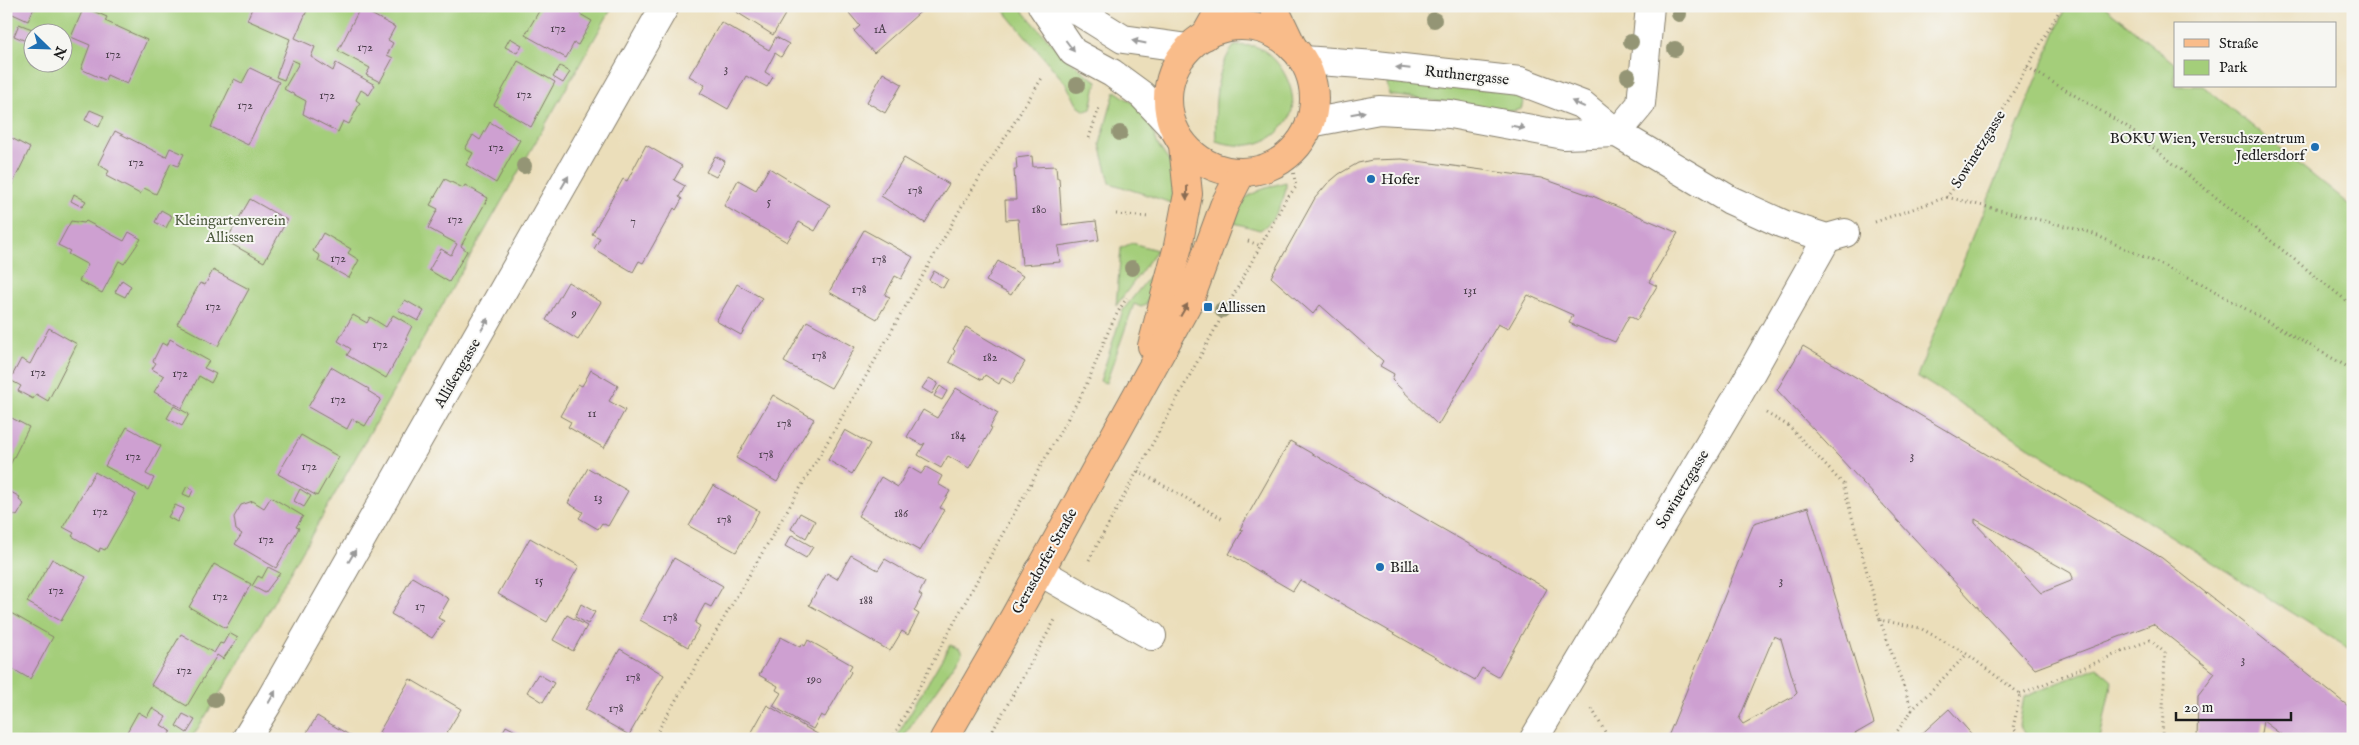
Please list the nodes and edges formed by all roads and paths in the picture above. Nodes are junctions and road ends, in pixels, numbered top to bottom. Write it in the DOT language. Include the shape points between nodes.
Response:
graph roads {
  1 [pos="665,6"];
  2 [pos="1042,6"];
  3 [pos="1070,6"];
  4 [pos="1222,6"];
  5 [pos="1273,6"];
  6 [pos="1650,6"];
  7 [pos="2062,6"];
  8 [pos="1196,42"];
  9 [pos="1299,56"];
  10 [pos="2027,67"];
  11 [pos="1042,78"];
  12 [pos="1103,96"];
  13 [pos="1310,123"];
  14 [pos="1617,133"];
  15 [pos="1178,136"];
  16 [pos="1089,138"];
  17 [pos="1290,153"];
  18 [pos="1241,173"];
  19 [pos="1947,197"];
  20 [pos="1116,214"];
  21 [pos="1153,217"];
  22 [pos="1836,235"];
  23 [pos="1129,296"];
  24 [pos="2353,306"];
  25 [pos="2353,370"];
  26 [pos="1142,382"];
  27 [pos="1738,396"];
  28 [pos="1138,471"];
  29 [pos="1222,519"];
  30 [pos="1039,571"];
  31 [pos="1072,591"];
  32 [pos="1880,620"];
  33 [pos="1152,636"];
  34 [pos="1967,654"];
  35 [pos="2020,694"];
  36 [pos="1912,710"];
  37 [pos="246,739"];
  38 [pos="653,739"];
  39 [pos="892,739"];
  40 [pos="944,739"];
  41 [pos="988,739"];
  42 [pos="1534,739"];
  43 [pos="1892,739"];
  44 [pos="2023,739"];
  45 [pos="2162,739"];
  37 -- 1 [label="street, Allißengasse, one-way"];
  2 -- 15 [label="street, one-way" via="1073,52 1112,73 1142,95"];
  8 -- 3 [label="street, one-way" via="1123,39"];
  4 -- 8 [label="main road, Gerasdorfer Straße"];
  5 -- 9 [label="main road"];
  6 -- 14 [label="street" via="1641,104"];
  7 -- 10 [label="path, Sowinetzgasse"];
  8 -- 9 [label="main road" via="1234,27 1252,27 1282,40"];
  8 -- 15 [label="main road, Gerasdorfer Straße" via="1174,70 1169,82 1168,110"];
  9 -- 13 [label="main road" via="1312,79 1314,98"];
  14 -- 9 [label="street, Ruthnergasse, one-way" via="1583,105 1520,81"];
  10 -- 19 [label="path, Sowinetzgasse" via="1978,154"];
  10 -- 24 [label="path" via="2126,126"];
  11 -- 38 [label="path" via="962,206"];
  12 -- 16 [label="path"];
  13 -- 14 [label="street, one-way" via="1379,110 1450,114 1564,135"];
  13 -- 17 [label="main road"];
  14 -- 22 [label="street, Ruthnergasse" via="1730,200 1782,224"];
  15 -- 18 [label="main road" via="1207,165"];
  15 -- 26 [label="main road, Gerasdorfer Straße, one-way" via="1188,194 1178,246"];
  17 -- 18 [label="main road" via="1262,169"];
  17 -- 28 [label="path" via="1296,187 1286,199"];
  26 -- 18 [label="main road, Gerasdorfer Straße, one-way" via="1190,299 1224,206"];
  19 -- 22 [label="path, Sowinetzgasse"];
  19 -- 25 [label="path" via="2089,232 2195,280"];
  20 -- 21 [label="path"];
  22 -- 27 [label="street, Sowinetzgasse"];
  23 -- 39 [label="path" via="1118,311 1084,389 981,570"];
  26 -- 30 [label="main road, Gerasdorfer Straße"];
  27 -- 32 [label="path" via="1789,426 1843,484"];
  27 -- 42 [label="street, Sowinetzgasse"];
  28 -- 29 [label="path"];
  28 -- 31 [label="path"];
  30 -- 31 [label="street"];
  30 -- 40 [label="main road, Gerasdorfer Straße"];
  31 -- 33 [label="street"];
  31 -- 41 [label="path"];
  32 -- 34 [label="path" via="1920,628"];
  32 -- 36 [label="path"];
  34 -- 35 [label="path"];
  34 -- 36 [label="path"];
  35 -- 44 [label="path" via="2013,728"];
  35 -- 45 [label="path" via="2150,640 2165,653"];
  36 -- 43 [label="path"];
}
